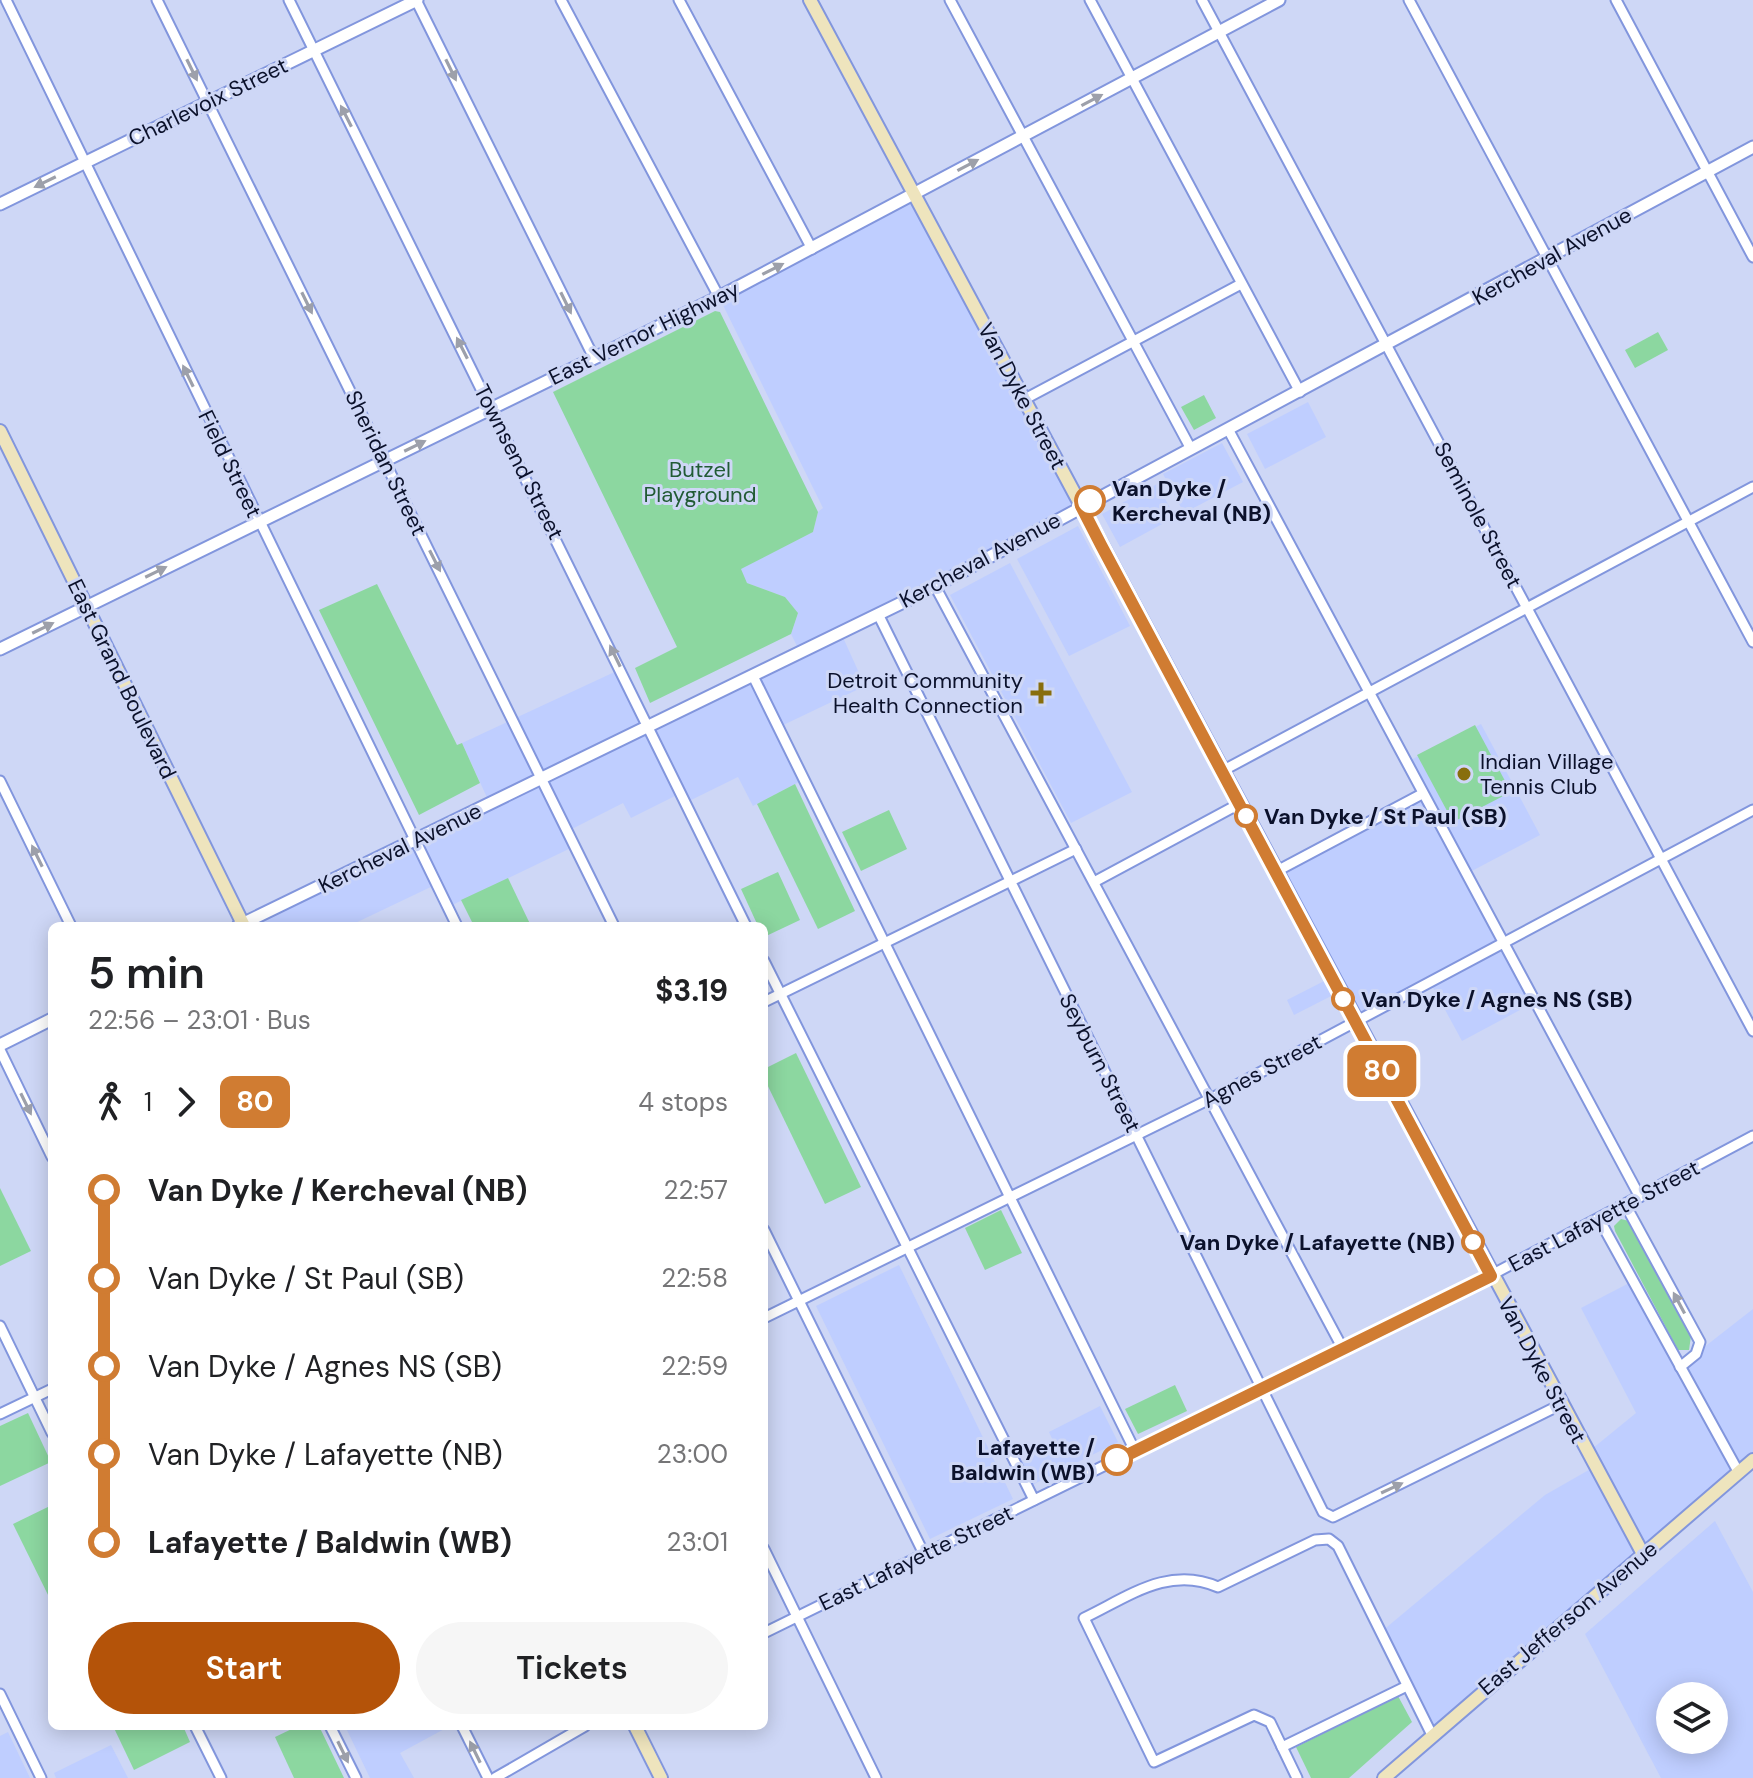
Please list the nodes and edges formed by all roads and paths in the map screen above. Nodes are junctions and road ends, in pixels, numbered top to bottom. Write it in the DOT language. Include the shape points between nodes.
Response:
graph roads {
  1 [pos="6,0"];
  2 [pos="157,0"];
  3 [pos="289,0"];
  4 [pos="416,0"];
  5 [pos="561,0"];
  6 [pos="679,0"];
  7 [pos="810,0"];
  8 [pos="950,0"];
  9 [pos="1090,0"];
  10 [pos="1202,0"];
  11 [pos="1279,0"];
  12 [pos="1409,0"];
  13 [pos="1616,0"];
  14 [pos="1219,32"];
  15 [pos="313,50"];
  16 [pos="1132,79"];
  17 [pos="207,102"];
  18 [pos="1023,136"];
  19 [pos="1753,147"];
  20 [pos="85,163"];
  21 [pos="1708,172"];
  22 [pos="914,195"];
  23 [pos="0,204"];
  24 [pos="812,249"];
  25 [pos="1753,257"];
  26 [pos="1547,259"];
  27 [pos="1241,284"];
  28 [pos="719,297"];
  29 [pos="1132,342"];
  30 [pos="1387,345"];
  31 [pos="594,358"];
  32 [pos="1300,392"];
  33 [pos="1023,400"];
  34 [pos="493,407"];
  35 [pos="1228,429"];
  36 [pos="0,431"];
  37 [pos="1191,449"];
  38 [pos="384,460"];
  39 [pos="1753,487"];
  40 [pos="1081,506"];
  41 [pos="259,522"];
  42 [pos="1690,522"];
  43 [pos="935,586"];
  44 [pos="86,606"];
  45 [pos="1527,608"];
  46 [pos="878,614"];
  47 [pos="1753,642"];
  48 [pos="0,649"];
  49 [pos="753,676"];
  50 [pos="1368,693"];
  51 [pos="649,727"];
  52 [pos="1222,771"];
  53 [pos="544,778"];
  54 [pos="0,781"];
  55 [pos="1422,794"];
  56 [pos="1239,804"];
  57 [pos="1753,810"];
  58 [pos="416,841"];
  59 [pos="1076,849"];
  60 [pos="1661,859"];
  61 [pos="1275,872"];
  62 [pos="1008,882"];
  63 [pos="1094,882"];
  64 [pos="69,922"];
  65 [pos="240,922"];
  66 [pos="247,922"];
  67 [pos="455,922"];
  68 [pos="612,922"];
  69 [pos="744,922"];
  70 [pos="883,943"];
  71 [pos="1503,944"];
  72 [pos="768,969"];
  73 [pos="780,994"];
  74 [pos="768,1000"];
  75 [pos="48,1021"];
  76 [pos="1356,1022"];
  77 [pos="1753,1031"];
  78 [pos="0,1048"];
  79 [pos="1210,1099"];
  80 [pos="1137,1135"];
  81 [pos="1753,1136"];
  82 [pos="48,1149"];
  83 [pos="1640,1197"];
  84 [pos="1010,1198"];
  85 [pos="1626,1206"];
  86 [pos="1599,1219"];
  87 [pos="768,1238"];
  88 [pos="908,1248"];
  89 [pos="1491,1276"];
  90 [pos="799,1301"];
  91 [pos="768,1316"];
  92 [pos="0,1326"];
  93 [pos="1343,1349"];
  94 [pos="1680,1367"];
  95 [pos="1261,1389"];
  96 [pos="48,1391"];
  97 [pos="35,1397"];
  98 [pos="1560,1405"];
  99 [pos="0,1414"];
  100 [pos="48,1425"];
  101 [pos="1135,1451"];
  102 [pos="1753,1460"];
  103 [pos="1739,1473"];
  104 [pos="1034,1500"];
  105 [pos="924,1554"];
  106 [pos="1643,1554"];
  107 [pos="768,1557"];
  108 [pos="797,1616"];
  109 [pos="768,1631"];
  110 [pos="1407,1686"];
  111 [pos="0,1694"];
  112 [pos="197,1730"];
  113 [pos="332,1730"];
  114 [pos="464,1730"];
  115 [pos="578,1730"];
  116 [pos="637,1730"];
  117 [pos="1432,1735"];
  118 [pos="1282,1747"];
  119 [pos="41,1778"];
  120 [pos="221,1778"];
  121 [pos="356,1778"];
  122 [pos="488,1778"];
  123 [pos="495,1778"];
  124 [pos="661,1778"];
  125 [pos="876,1778"];
  126 [pos="1297,1778"];
  127 [pos="1384,1778"];
  1 -- 20 [label="street, Field Street"];
  2 -- 17 [label="street, Sheridan Street, one-way"];
  3 -- 15 [label="street, Townsend Street"];
  4 -- 15 [label="street, Charlevoix Street"];
  4 -- 31 [label="street, one-way"];
  5 -- 28 [label="street"];
  6 -- 24 [label="street"];
  7 -- 22 [label="main road, Van Dyke Street"];
  8 -- 18 [label="street"];
  9 -- 16 [label="street"];
  10 -- 14 [label="street, Seminole Street"];
  11 -- 14 [label="street, East Vernor Highway"];
  12 -- 26 [label="street"];
  13 -- 21 [label="street"];
  14 -- 16 [label="street, East Vernor Highway"];
  14 -- 30 [label="street, Seminole Street"];
  15 -- 17 [label="street, Charlevoix Street"];
  34 -- 15 [label="street, Townsend Street, one-way"];
  18 -- 16 [label="street, East Vernor Highway, one-way"];
  16 -- 27 [label="street"];
  17 -- 20 [label="street, Charlevoix Street"];
  17 -- 38 [label="street, Sheridan Street, one-way"];
  22 -- 18 [label="street, East Vernor Highway, one-way"];
  18 -- 29 [label="street"];
  19 -- 21 [label="street, Kercheval Avenue"];
  20 -- 23 [label="street, Charlevoix Street, one-way"];
  41 -- 20 [label="street, Field Street, one-way"];
  21 -- 25 [label="street"];
  21 -- 26 [label="street, Kercheval Avenue"];
  22 -- 24 [label="street, East Vernor Highway"];
  22 -- 33 [label="main road, Van Dyke Street"];
  28 -- 24 [label="street, East Vernor Highway, one-way"];
  26 -- 30 [label="street, Kercheval Avenue"];
  26 -- 42 [label="street"];
  27 -- 29 [label="street"];
  27 -- 32 [label="street"];
  28 -- 31 [label="street, East Vernor Highway"];
  29 -- 33 [label="street"];
  29 -- 37 [label="street"];
  30 -- 32 [label="street, Kercheval Avenue"];
  30 -- 45 [label="street, Seminole Street"];
  31 -- 34 [label="street, East Vernor Highway"];
  32 -- 35 [label="street, Kercheval Avenue"];
  33 -- 40 [label="main road, Van Dyke Street"];
  38 -- 34 [label="street, East Vernor Highway, one-way"];
  51 -- 34 [label="street, Townsend Street, one-way"];
  35 -- 37 [label="street, Kercheval Avenue"];
  35 -- 50 [label="street"];
  36 -- 44 [label="main road, East Grand Boulevard"];
  37 -- 40 [label="street, Kercheval Avenue"];
  38 -- 41 [label="street, East Vernor Highway"];
  38 -- 53 [label="street, Sheridan Street, one-way"];
  39 -- 42 [label="street"];
  40 -- 43 [label="street, Kercheval Avenue"];
  40 -- 52 [label="main road, Van Dyke Street"];
  44 -- 41 [label="street, East Vernor Highway, one-way"];
  41 -- 58 [label="street, Field Street"];
  42 -- 45 [label="street"];
  42 -- 47 [label="street"];
  43 -- 46 [label="street, Kercheval Avenue"];
  43 -- 59 [label="street"];
  48 -- 44 [label="street, East Vernor Highway, one-way"];
  44 -- 65 [label="main road, East Grand Boulevard"];
  45 -- 50 [label="street"];
  45 -- 60 [label="street, Seminole Street"];
  46 -- 49 [label="street, Kercheval Avenue"];
  46 -- 62 [label="street, Seyburn Street"];
  49 -- 51 [label="street, Kercheval Avenue"];
  49 -- 70 [label="street"];
  50 -- 52 [label="street"];
  50 -- 55 [label="street"];
  51 -- 53 [label="street, Kercheval Avenue"];
  51 -- 69 [label="street, Townsend Street"];
  52 -- 56 [label="main road, Van Dyke Street"];
  53 -- 58 [label="street, Kercheval Avenue"];
  53 -- 68 [label="street, Sheridan Street"];
  64 -- 54 [label="street, one-way"];
  55 -- 61 [label="street"];
  55 -- 71 [label="street"];
  56 -- 61 [label="main road, Van Dyke Street"];
  56 -- 63 [label="street"];
  57 -- 60 [label="street, Agnes Street"];
  58 -- 66 [label="street, Kercheval Avenue"];
  58 -- 67 [label="street, Field Street"];
  59 -- 62 [label="street"];
  59 -- 63 [label="street"];
  60 -- 71 [label="street, Agnes Street"];
  60 -- 77 [label="street, Seminole Street"];
  61 -- 76 [label="main road, Van Dyke Street"];
  62 -- 70 [label="street"];
  62 -- 80 [label="street, Seyburn Street"];
  63 -- 79 [label="street"];
  70 -- 73 [label="street"];
  70 -- 84 [label="street"];
  71 -- 76 [label="street, Agnes Street"];
  71 -- 83 [label="street"];
  72 -- 73 [label="street"];
  73 -- 74 [label="street"];
  73 -- 88 [label="street"];
  75 -- 78 [label="street"];
  76 -- 79 [label="street, Agnes Street"];
  76 -- 89 [label="main road, Van Dyke Street"];
  78 -- 82 [label="street, one-way"];
  79 -- 80 [label="street, Agnes Street"];
  79 -- 93 [label="street"];
  80 -- 84 [label="street, Agnes Street"];
  80 -- 95 [label="street, Seyburn Street"];
  81 -- 83 [label="street, East Lafayette Street"];
  83 -- 85 [label="street, East Lafayette Street"];
  84 -- 88 [label="street, Agnes Street"];
  84 -- 101 [label="street"];
  85 -- 86 [label="street, East Lafayette Street"];
  94 -- 85 [label="street, one-way" via="1696,1354 1700,1342"];
  86 -- 89 [label="street, East Lafayette Street"];
  86 -- 94 [label="street"];
  87 -- 90 [label="street"];
  88 -- 90 [label="street, Agnes Street"];
  88 -- 104 [label="street"];
  89 -- 93 [label="street, East Lafayette Street"];
  89 -- 98 [label="main road, Van Dyke Street"];
  90 -- 91 [label="street, Agnes Street"];
  90 -- 105 [label="street"];
  92 -- 97 [label="street"];
  93 -- 95 [label="street, East Lafayette Street"];
  94 -- 103 [label="street"];
  95 -- 98 [label="street, Seyburn Street, one-way" via="1323,1512 1333,1517"];
  95 -- 101 [label="street, East Lafayette Street"];
  96 -- 97 [label="street"];
  97 -- 99 [label="street"];
  97 -- 100 [label="street"];
  98 -- 106 [label="main road, Van Dyke Street"];
  101 -- 104 [label="street, East Lafayette Street"];
  102 -- 103 [label="main road, East Jefferson Avenue"];
  103 -- 106 [label="main road, East Jefferson Avenue"];
  104 -- 105 [label="street, East Lafayette Street"];
  105 -- 108 [label="street, East Lafayette Street"];
  106 -- 117 [label="main road, East Jefferson Avenue"];
  107 -- 108 [label="street"];
  108 -- 109 [label="street, East Lafayette Street"];
  108 -- 125 [label="street"];
  110 -- 117 [label="street"];
  110 -- 118 [label="street"];
  110 -- 118 [label="street" via="1338,1546 1329,1539 1315,1540 1218,1587 1199,1579 1169,1579 1084,1618 1154,1762 1244,1717 1260,1715 1270,1722"];
  111 -- 119 [label="street"];
  112 -- 120 [label="street"];
  113 -- 121 [label="street, one-way"];
  122 -- 114 [label="street, one-way"];
  115 -- 123 [label="street"];
  116 -- 124 [label="main road"];
  117 -- 127 [label="main road, East Jefferson Avenue"];
  118 -- 126 [label="street"];
}
